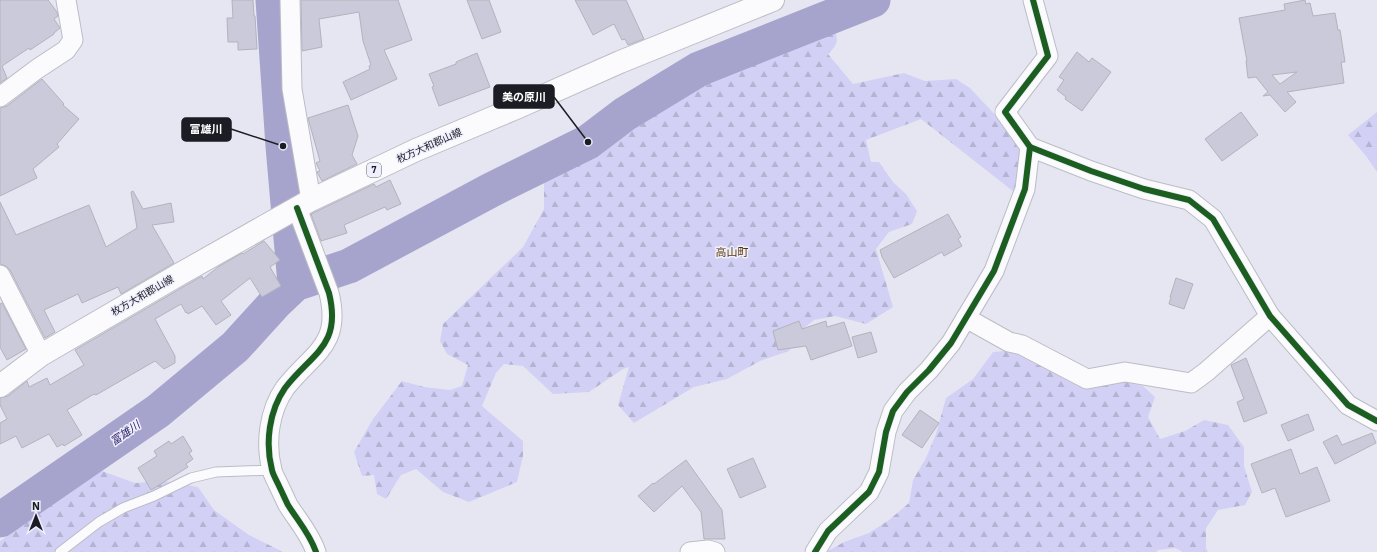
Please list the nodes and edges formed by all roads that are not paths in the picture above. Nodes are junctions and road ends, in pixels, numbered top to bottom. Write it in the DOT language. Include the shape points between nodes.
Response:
graph roads {
  1 [pos="66,0"];
  2 [pos="290,0"];
  3 [pos="773,0"];
  4 [pos="1034,0"];
  5 [pos="0,97"];
  6 [pos="1030,147"];
  7 [pos="304,204"];
  8 [pos="0,275"];
  9 [pos="1270,316"];
  10 [pos="966,318"];
  11 [pos="41,355"];
  12 [pos="0,386"];
  13 [pos="1377,421"];
  14 [pos="272,470"];
  15 [pos="60,552"];
  16 [pos="316,552"];
  17 [pos="690,552"];
  18 [pos="715,552"];
  19 [pos="815,552"];
  1 -- 5 [label="street" via="73,40 66,50"];
  2 -- 7 [label="street" via="292,89"];
  3 -- 7 [label="main road, 枚方大和郡山線 / 7" via="620,62 416,150"];
  4 -- 6 [label="street" via="1048,56 1005,112"];
  6 -- 9 [label="street" via="1144,189 1189,200 1213,219"];
  6 -- 10 [label="street" via="1025,189 1015,219 994,271"];
  7 -- 11 [label="main road, 枚方大和郡山線 / 7"];
  7 -- 14 [label="street" via="333,307 332,327 325,345 277,401 270,421 269,446"];
  8 -- 11 [label="street"];
  9 -- 10 [label="street" via="1191,383 1124,372 1087,379 1022,345 1009,342"];
  9 -- 13 [label="street" via="1348,405"];
  10 -- 19 [label="street" via="951,343 893,411 886,432 879,472 869,492 828,532"];
  11 -- 12 [label="main road, 枚方大和郡山線 / 7"];
  14 -- 15 [label="lane" via="216,472 191,478 123,508 99,522"];
  14 -- 16 [label="street" via="288,505 311,539"];
  17 -- 18 [label="street"];
}
